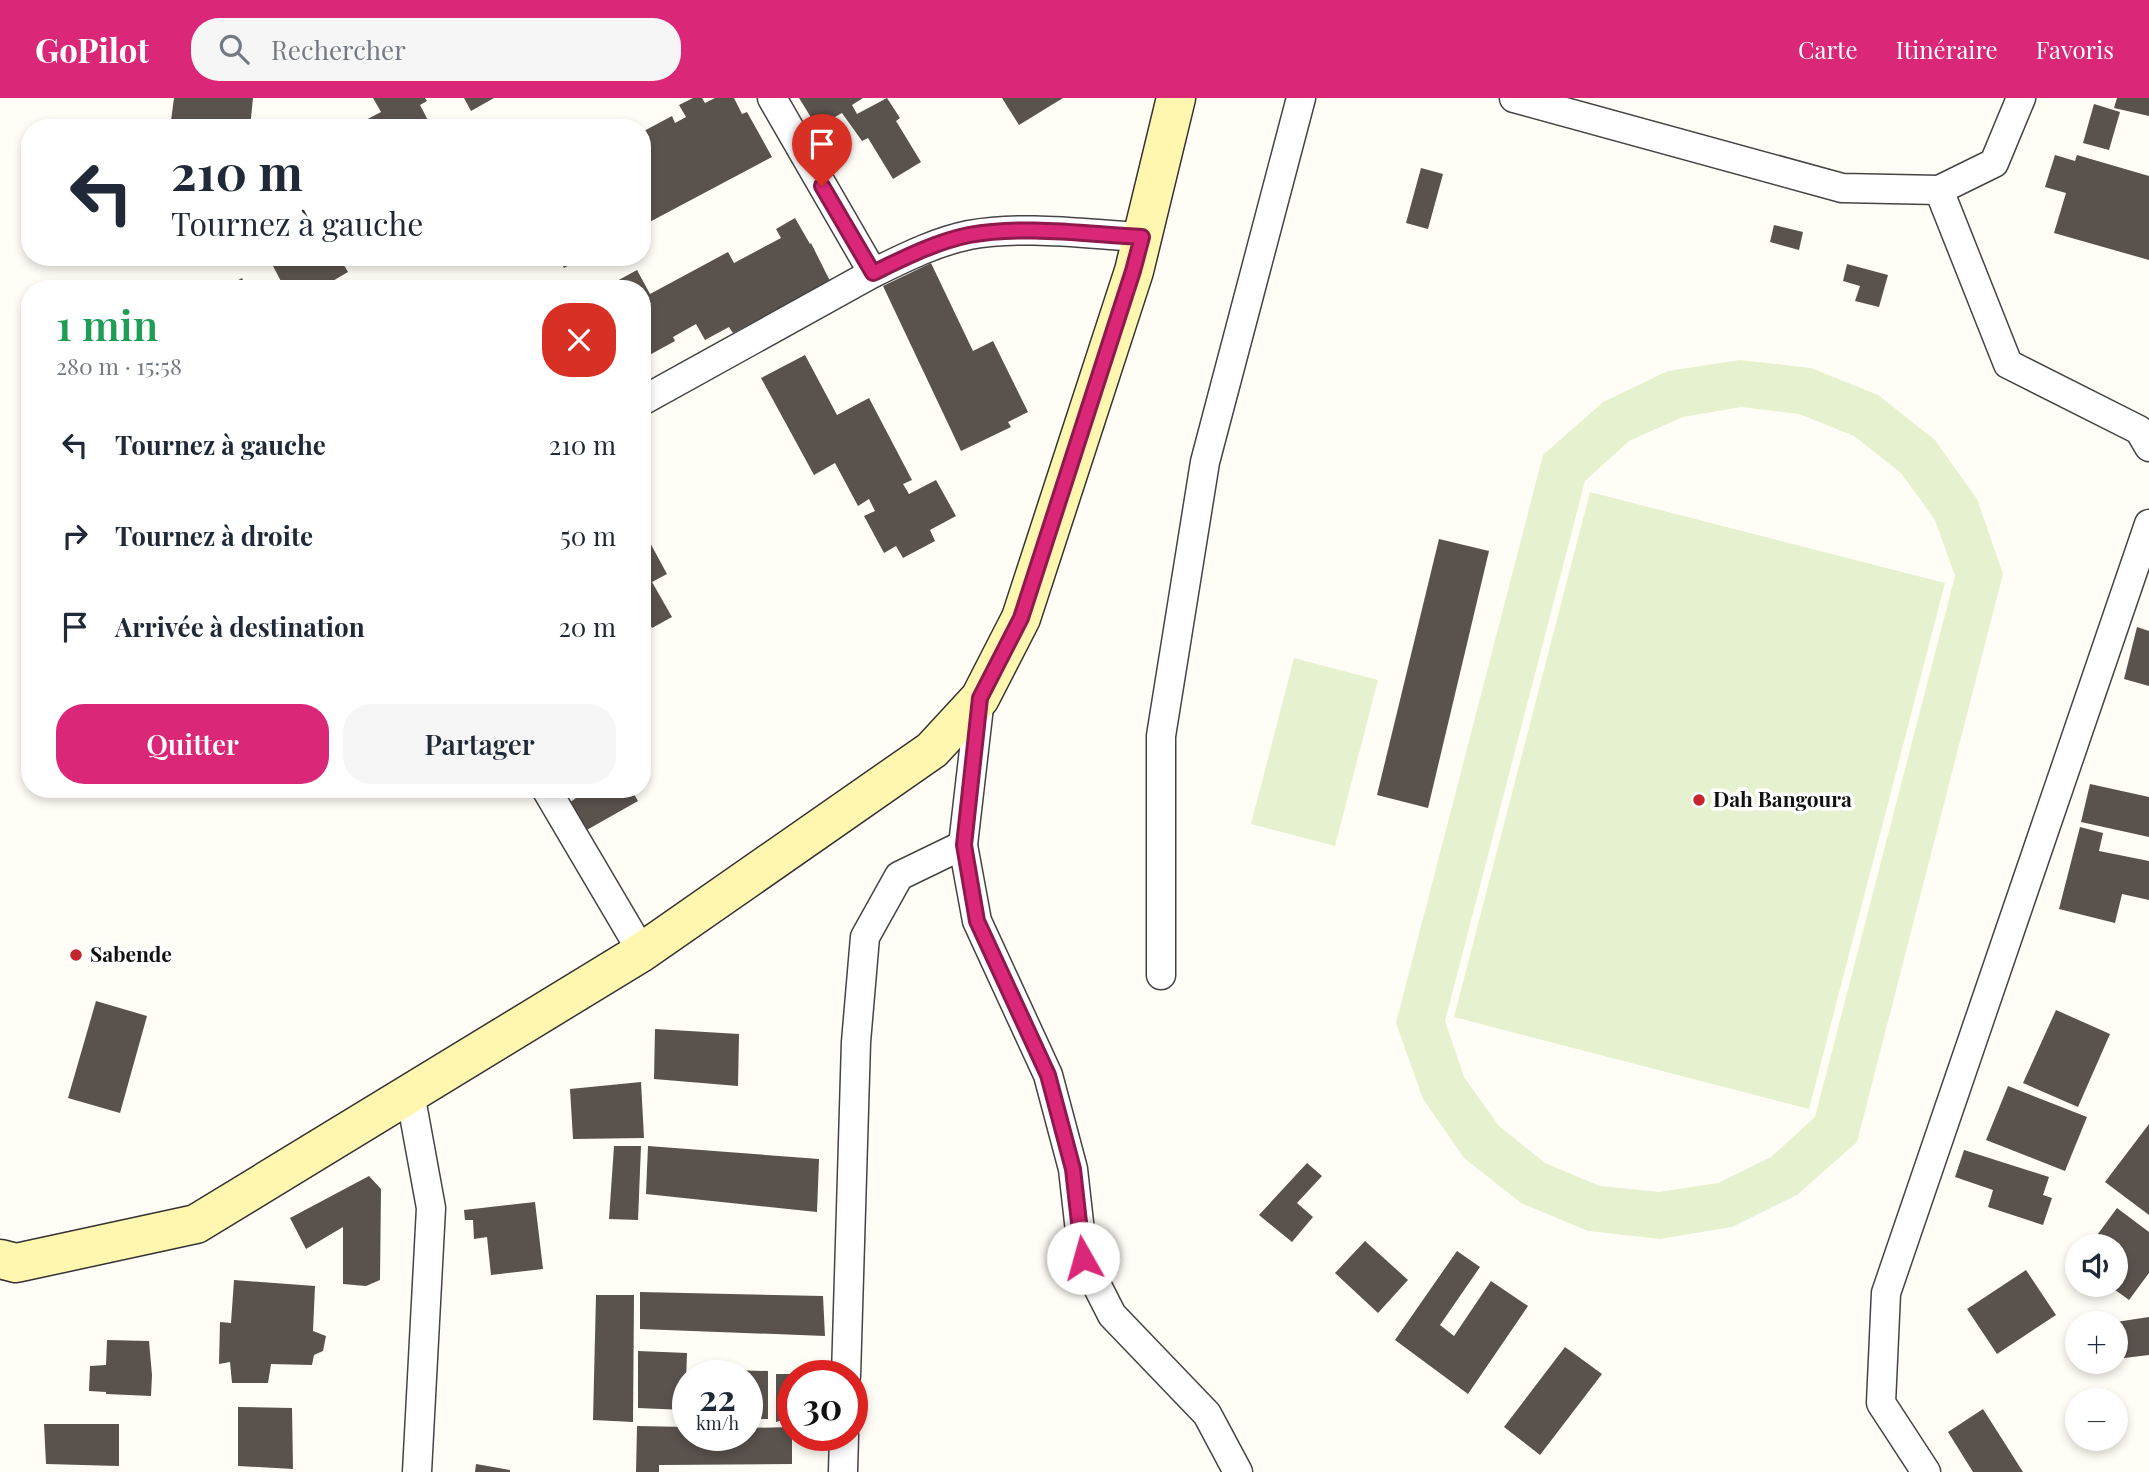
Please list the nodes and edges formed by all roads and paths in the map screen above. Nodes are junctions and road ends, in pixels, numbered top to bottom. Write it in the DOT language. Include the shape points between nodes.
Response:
graph roads {
  1 [pos="772,98"];
  2 [pos="1176,98"];
  3 [pos="1301,98"];
  4 [pos="1514,98"];
  5 [pos="2021,98"];
  6 [pos="1939,190"];
  7 [pos="1142,237"];
  8 [pos="873,273"];
  9 [pos="651,396"];
  10 [pos="2149,447"];
  11 [pos="2149,524"];
  12 [pos="980,698"];
  13 [pos="551,798"];
  14 [pos="964,845"];
  15 [pos="642,952"];
  16 [pos="1161,975"];
  17 [pos="410,1093"];
  18 [pos="0,1259"];
  19 [pos="846,1360"];
  20 [pos="844,1451"];
  21 [pos="417,1472"];
  22 [pos="843,1472"];
  23 [pos="1238,1472"];
  24 [pos="1926,1472"];
  1 -- 8 [label="street"];
  2 -- 7 [label="main road"];
  3 -- 16 [label="street" via="1205,462 1163,722"];
  4 -- 6 [label="street" via="1842,188"];
  5 -- 6 [label="street" via="1994,163"];
  6 -- 10 [label="street" via="2008,363 2139,430"];
  7 -- 8 [label="street" via="1020,230 968,235 921,249"];
  7 -- 12 [label="main road" via="1021,618"];
  8 -- 9 [label="street"];
  11 -- 24 [label="street" via="1886,1293 1881,1403"];
  12 -- 14 [label="street"];
  12 -- 15 [label="main road" via="932,750"];
  13 -- 15 [label="street"];
  14 -- 19 [label="street" via="899,876 865,937 856,1042"];
  14 -- 23 [label="street" via="977,921 1048,1075 1073,1169 1083,1258 1112,1315 1207,1414"];
  15 -- 17 [label="main road"];
  17 -- 18 [label="main road" via="196,1224 16,1263"];
  17 -- 21 [label="street" via="431,1208"];
  20 -- 22 [label="street"];
}
